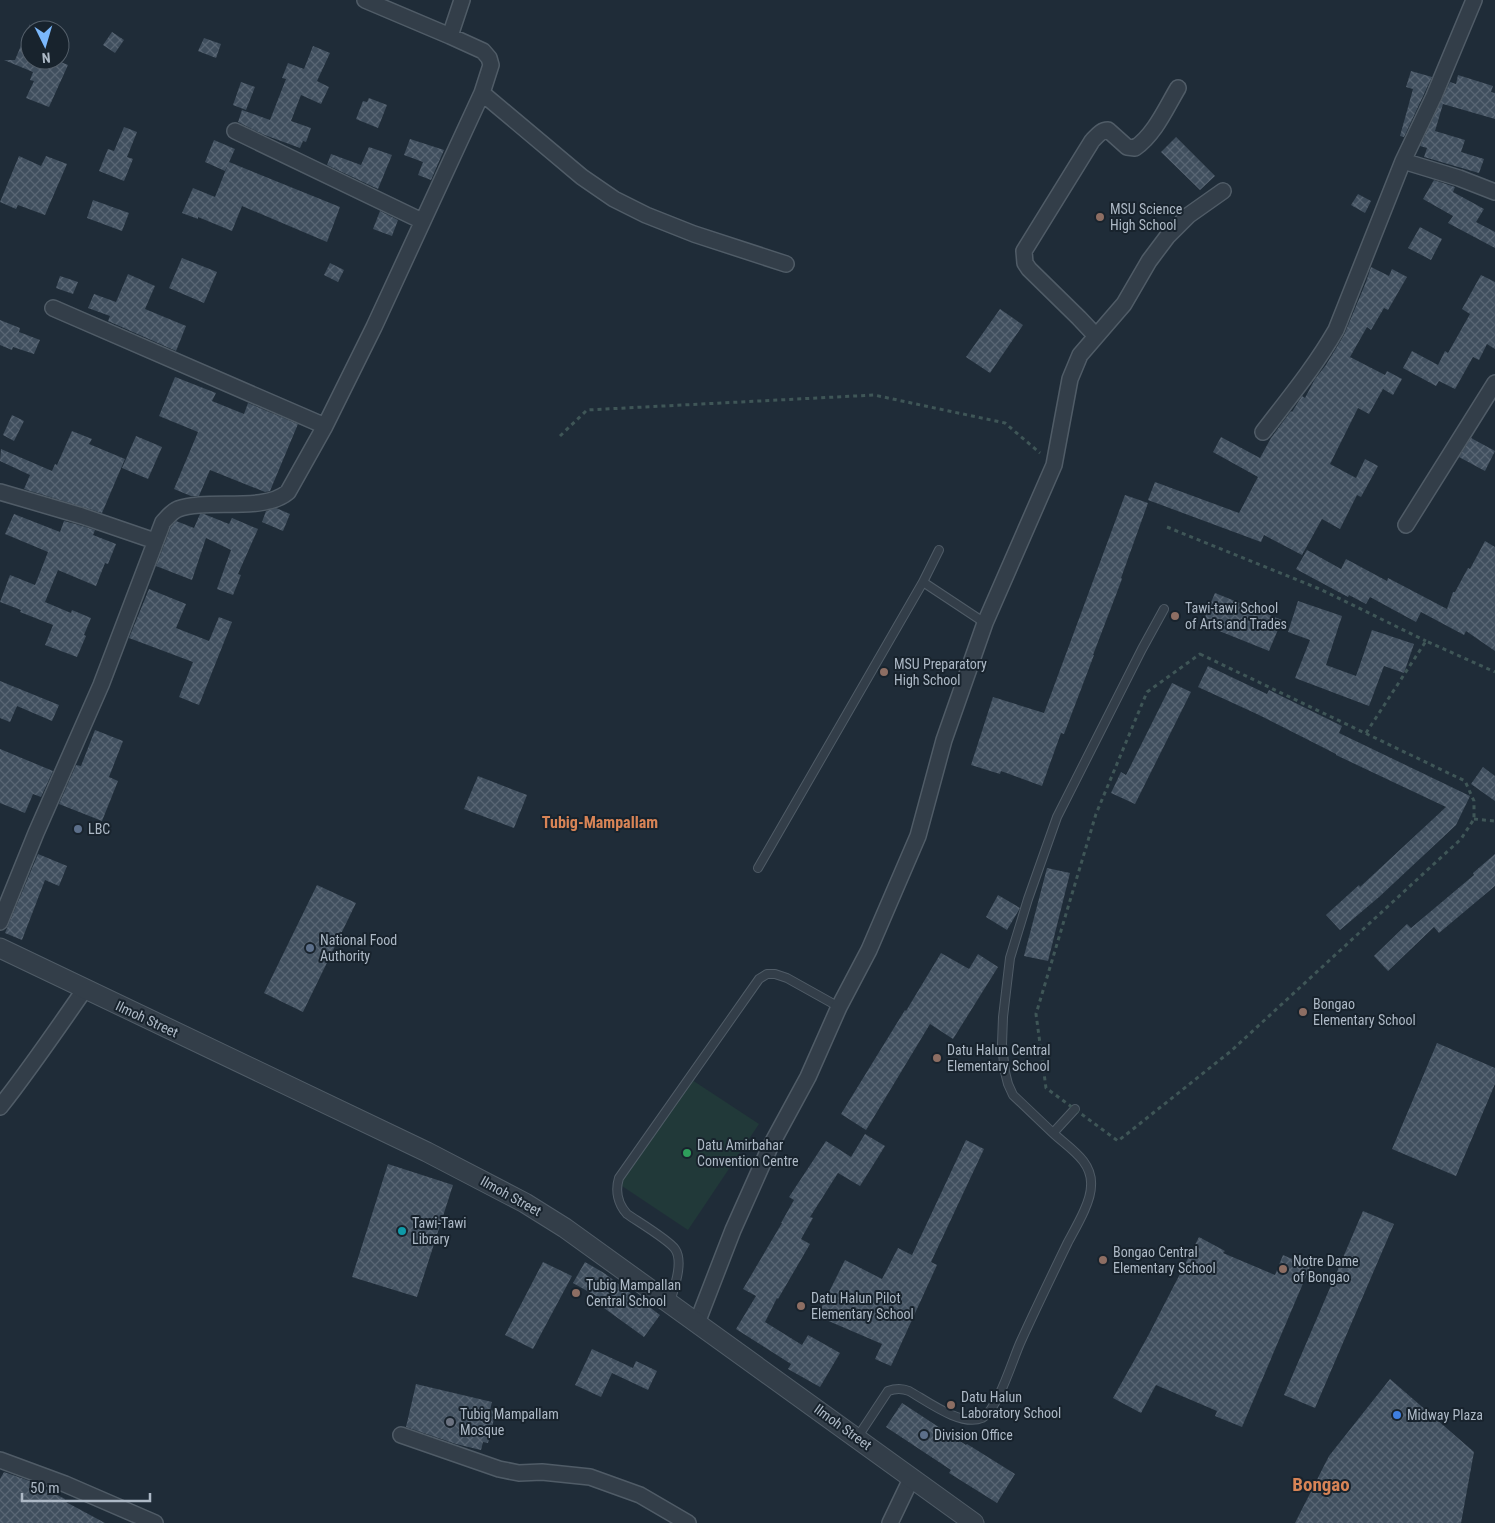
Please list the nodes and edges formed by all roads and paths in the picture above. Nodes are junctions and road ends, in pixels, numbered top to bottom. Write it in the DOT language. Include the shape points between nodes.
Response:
graph roads {
  1 [pos="365,0"];
  2 [pos="462,0"];
  3 [pos="1474,0"];
  4 [pos="450,36"];
  5 [pos="1178,88"];
  6 [pos="482,93"];
  7 [pos="235,131"];
  8 [pos="1403,161"];
  9 [pos="1223,191"];
  10 [pos="1495,192"];
  11 [pos="422,221"];
  12 [pos="786,264"];
  13 [pos="53,308"];
  14 [pos="1096,336"];
  15 [pos="1495,383"];
  16 [pos="325,426"];
  17 [pos="1262,432"];
  18 [pos="560,436"];
  19 [pos="1054,465"];
  20 [pos="0,492"];
  21 [pos="1406,525"];
  22 [pos="1167,527"];
  23 [pos="155,541"];
  24 [pos="939,550"];
  25 [pos="923,582"];
  26 [pos="1164,609"];
  27 [pos="985,623"];
  28 [pos="1426,641"];
  29 [pos="1495,672"];
  30 [pos="1366,733"];
  31 [pos="1474,819"];
  32 [pos="1495,821"];
  33 [pos="758,868"];
  34 [pos="0,922"];
  35 [pos="0,948"];
  36 [pos="85,989"];
  37 [pos="839,1007"];
  38 [pos="0,1107"];
  39 [pos="1075,1109"];
  40 [pos="1053,1134"];
  41 [pos="670,1302"];
  42 [pos="697,1322"];
  43 [pos="401,1435"];
  44 [pos="857,1438"];
  45 [pos="0,1460"];
  46 [pos="912,1477"];
  47 [pos="155,1523"];
  48 [pos="688,1523"];
  49 [pos="890,1523"];
  50 [pos="974,1523"];
  1 -- 4 [label="street"];
  2 -- 4 [label="street"];
  3 -- 8 [label="street"];
  4 -- 6 [label="street" via="482,51 488,58 491,65"];
  5 -- 14 [label="street" via="1150,134 1135,148 1127,147 1108,130 1099,133 1024,251 1029,269"];
  6 -- 11 [label="street"];
  6 -- 12 [label="street" via="582,177 614,198 694,234"];
  7 -- 11 [label="street"];
  8 -- 10 [label="street"];
  8 -- 17 [label="street" via="1336,330 1307,377"];
  9 -- 14 [label="street" via="1189,215 1167,237 1124,304"];
  11 -- 16 [label="street"];
  13 -- 16 [label="street"];
  14 -- 19 [label="street" via="1080,355 1070,379"];
  15 -- 21 [label="street"];
  16 -- 23 [label="street" via="296,480 283,497 178,509 163,522"];
  18 -- 19 [label="path" via="587,410 874,396 1005,423"];
  19 -- 27 [label="street"];
  20 -- 23 [label="street"];
  22 -- 28 [label="path" via="1322,590"];
  23 -- 34 [label="street" via="101,685"];
  24 -- 25 [label="lane"];
  25 -- 27 [label="lane"];
  25 -- 33 [label="lane"];
  26 -- 40 [label="lane" via="1057,817 1010,958 1003,1017 1004,1072 1013,1095"];
  27 -- 37 [label="street" via="944,740 918,836 869,950"];
  28 -- 29 [label="path"];
  28 -- 30 [label="path"];
  30 -- 31 [label="path" via="1465,781 1474,801"];
  30 -- 39 [label="path" via="1200,654 1147,692 1096,814 1036,1014 1046,1088"];
  31 -- 32 [label="path"];
  31 -- 39 [label="path" via="1461,839 1231,1051 1118,1141"];
  35 -- 36 [label="street, Ilmoh Street"];
  36 -- 38 [label="street"];
  36 -- 41 [label="street, Ilmoh Street" via="427,1152 525,1203"];
  37 -- 41 [label="lane" via="788,978 767,974 759,978 619,1178 617,1186 622,1208 675,1248 679,1262"];
  37 -- 42 [label="street" via="808,1076 770,1147"];
  39 -- 40 [label="lane"];
  40 -- 44 [label="lane" via="1088,1165 1092,1187 1085,1209 990,1411 982,1418 967,1420 949,1414 909,1391 894,1389 888,1391"];
  41 -- 42 [label="street, Ilmoh Street"];
  42 -- 44 [label="street, Ilmoh Street"];
  43 -- 48 [label="street" via="500,1469 590,1477 640,1494"];
  44 -- 46 [label="street, Ilmoh Street"];
  45 -- 47 [label="street"];
  46 -- 49 [label="street"];
  46 -- 50 [label="street, Ilmoh Street"];
}
